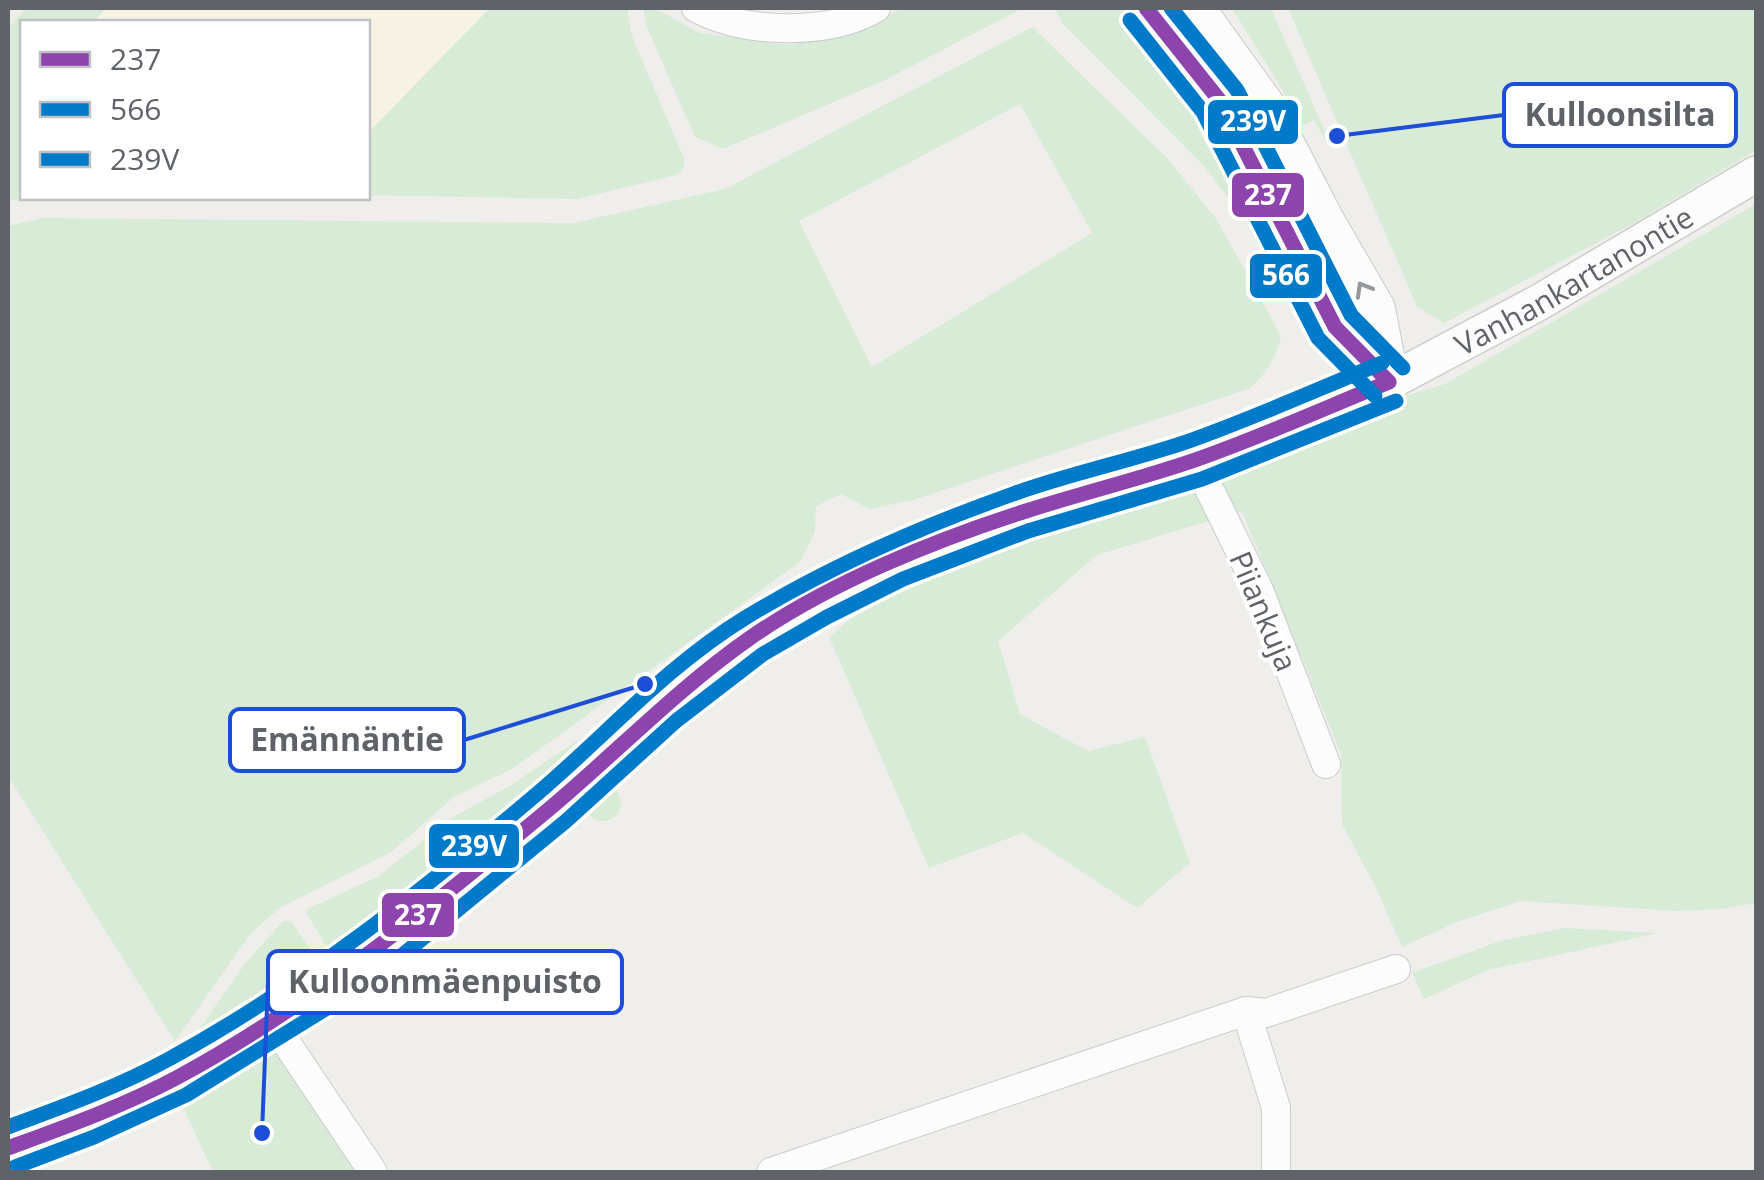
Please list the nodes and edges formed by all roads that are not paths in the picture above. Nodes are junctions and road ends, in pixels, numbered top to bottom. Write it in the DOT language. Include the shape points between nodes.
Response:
graph roads {
  1 [pos="696,8"];
  2 [pos="876,8"];
  3 [pos="1146,8"];
  4 [pos="1194,8"];
  5 [pos="1756,174"];
  6 [pos="1390,382"];
  7 [pos="1196,460"];
  8 [pos="1326,764"];
  9 [pos="1396,969"];
  10 [pos="1246,1011"];
  11 [pos="271,1020"];
  12 [pos="8,1148"];
  13 [pos="373,1172"];
  14 [pos="771,1172"];
  15 [pos="1276,1172"];
  1 -- 2 [label="street" via="777,30"];
  3 -- 6 [label="main road" via="1220,101 1336,327"];
  6 -- 4 [label="main road, one-way" via="1375,308 1264,105"];
  5 -- 6 [label="street, Vanhankartanontie"];
  6 -- 7 [label="street, Vanhankartanontie"];
  7 -- 8 [label="street, Piiankuja" via="1259,590"];
  7 -- 11 [label="street, Vanhankartanontie" via="1022,512 896,561 752,637 376,951"];
  9 -- 10 [label="street" via="1266,1012"];
  10 -- 14 [label="street"];
  10 -- 15 [label="street" via="1276,1108"];
  11 -- 12 [label="street, Vanhankartanontie" via="146,1094"];
  11 -- 13 [label="street"];
}
